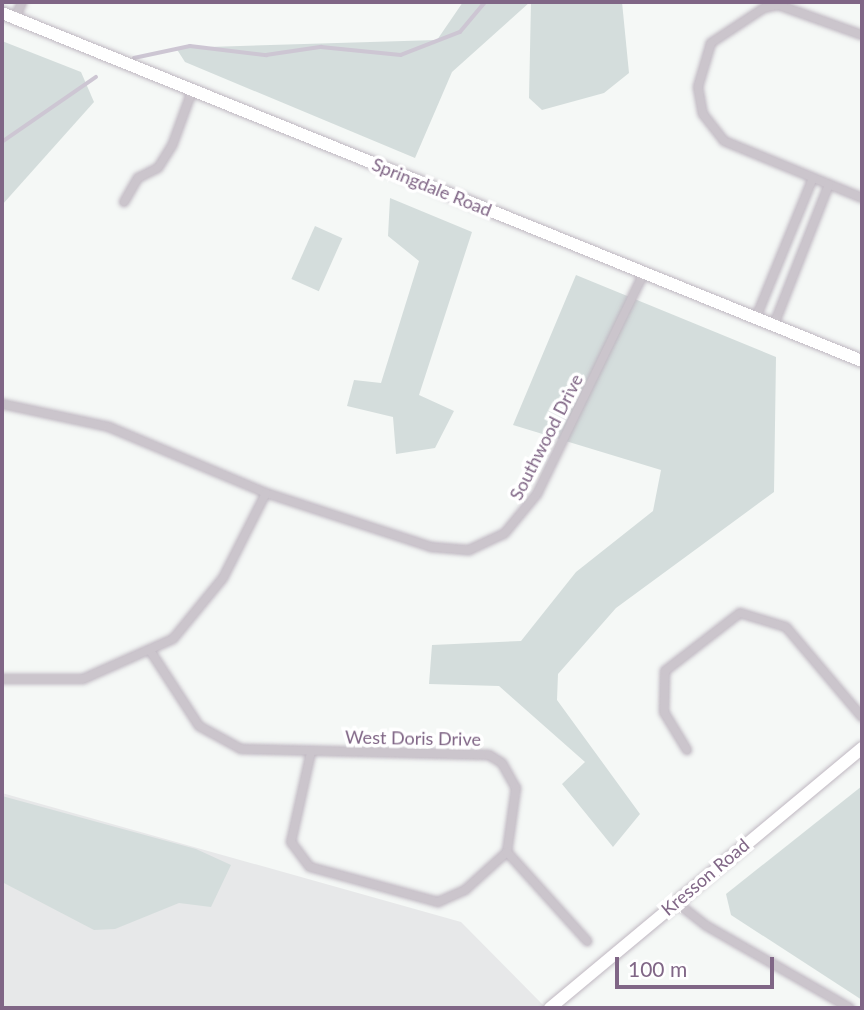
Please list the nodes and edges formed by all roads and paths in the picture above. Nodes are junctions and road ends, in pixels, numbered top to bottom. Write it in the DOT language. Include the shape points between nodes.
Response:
graph roads {
  1 [pos="22,2"];
  2 [pos="778,3"];
  3 [pos="2,13"];
  4 [pos="15,18"];
  5 [pos="862,35"];
  6 [pos="192,91"];
  7 [pos="813,178"];
  8 [pos="829,184"];
  9 [pos="862,198"];
  10 [pos="124,202"];
  11 [pos="644,273"];
  12 [pos="757,316"];
  13 [pos="775,322"];
  14 [pos="862,361"];
  15 [pos="2,404"];
  16 [pos="266,493"];
  17 [pos="152,652"];
  18 [pos="2,679"];
  19 [pos="862,717"];
  20 [pos="862,748"];
  21 [pos="687,750"];
  22 [pos="311,752"];
  23 [pos="507,852"];
  24 [pos="676,902"];
  25 [pos="587,941"];
  26 [pos="550,1008"];
  27 [pos="850,1008"];
  1 -- 4 [label="street"];
  2 -- 5 [label="street"];
  2 -- 7 [label="street" via="743,17 711,43 699,101 724,141"];
  3 -- 4 [label="main road, Springdale Road"];
  4 -- 6 [label="main road, Springdale Road"];
  6 -- 10 [label="street" via="172,146 158,168 138,178"];
  6 -- 11 [label="main road, Springdale Road"];
  7 -- 8 [label="street"];
  7 -- 12 [label="street"];
  8 -- 9 [label="street"];
  8 -- 13 [label="street"];
  11 -- 12 [label="main road, Springdale Road"];
  11 -- 16 [label="street, Southwood Drive" via="537,494 505,534 469,550 431,547"];
  12 -- 13 [label="main road, Springdale Road"];
  13 -- 14 [label="main road, Springdale Road"];
  15 -- 16 [label="street, Southwood Drive" via="148,439"];
  16 -- 17 [label="street" via="196,617"];
  17 -- 18 [label="street" via="83,679"];
  17 -- 22 [label="street, West Doris Drive" via="184,707 212,735 241,748"];
  19 -- 21 [label="street" via="786,627 740,612 665,671 664,712"];
  20 -- 24 [label="main road, Kresson Road"];
  22 -- 23 [label="street, West Doris Drive" via="489,755 502,763 516,788"];
  22 -- 23 [label="street" via="291,842 310,867 439,902 465,890"];
  23 -- 25 [label="street"];
  24 -- 26 [label="main road, Kresson Road"];
  24 -- 27 [label="street" via="705,925"];
}
